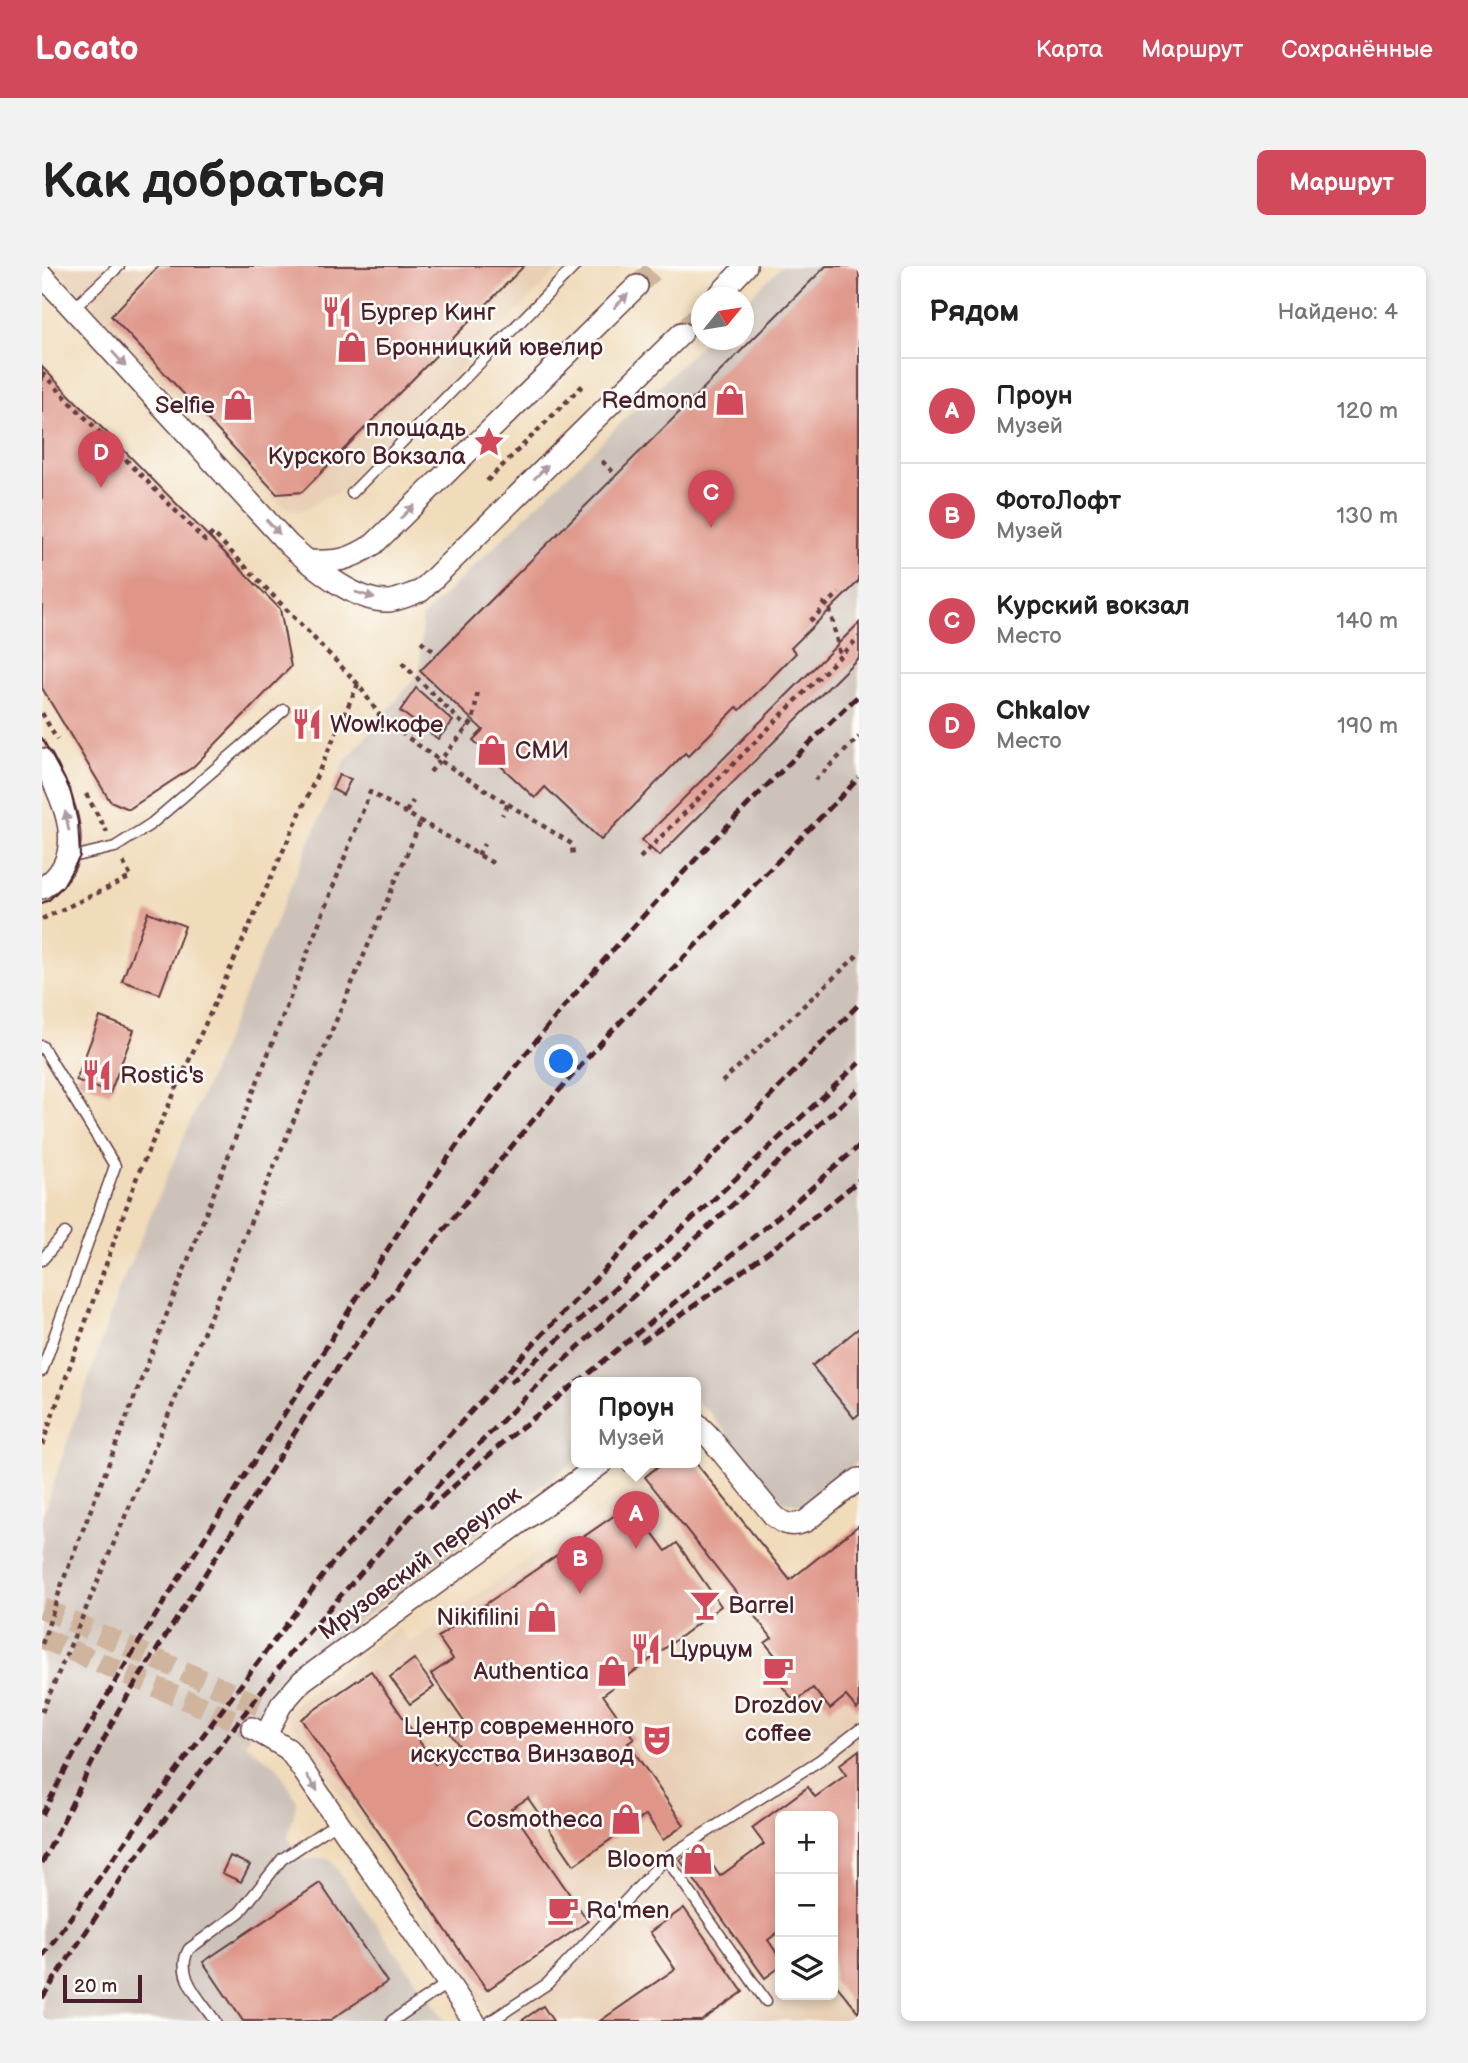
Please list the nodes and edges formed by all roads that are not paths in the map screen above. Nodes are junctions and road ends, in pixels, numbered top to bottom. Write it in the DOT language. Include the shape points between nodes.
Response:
graph roads {
  1 [pos="119,266"];
  2 [pos="575,266"];
  3 [pos="746,266"];
  4 [pos="42,275"];
  5 [pos="637,286"];
  6 [pos="726,287"];
  7 [pos="73,309"];
  8 [pos="682,333"];
  9 [pos="352,493"];
  10 [pos="307,561"];
  11 [pos="284,710"];
  12 [pos="42,759"];
  13 [pos="68,858"];
  14 [pos="42,888"];
  15 [pos="42,1046"];
  16 [pos="65,1233"];
  17 [pos="42,1260"];
  18 [pos="42,1371"];
  19 [pos="701,1428"];
  20 [pos="595,1468"];
  21 [pos="859,1479"];
  22 [pos="859,1730"];
  23 [pos="338,1822"];
  24 [pos="666,1858"];
  25 [pos="447,1983"];
  26 [pos="766,2001"];
  27 [pos="467,2019"];
  28 [pos="215,2021"];
  29 [pos="392,2021"];
  30 [pos="491,2021"];
  1 -- 7 [label="lane"];
  2 -- 9 [label="lane"];
  3 -- 6 [label="street"];
  4 -- 7 [label="street"];
  10 -- 5 [label="street, one-way" via="353,558 374,544"];
  7 -- 10 [label="street, one-way"];
  10 -- 8 [label="street, one-way" via="362,596 389,601 421,591"];
  11 -- 13 [label="lane" via="151,824 115,847"];
  13 -- 12 [label="street, one-way" via="70,825"];
  13 -- 14 [label="street" via="54,881"];
  15 -- 18 [label="lane" via="115,1166"];
  16 -- 17 [label="lane"];
  19 -- 21 [label="street" via="774,1516 787,1525 806,1521"];
  20 -- 23 [label="street, Мрузовский переулок, one-way" via="302,1681 270,1710 259,1731 288,1749"];
  22 -- 24 [label="lane"];
  23 -- 25 [label="street"];
  23 -- 28 [label="lane" via="282,1859 240,1912 189,1949 184,1975"];
  24 -- 26 [label="lane"];
  24 -- 30 [label="lane" via="547,1984"];
  25 -- 27 [label="street"];
  25 -- 29 [label="lane"];
}
